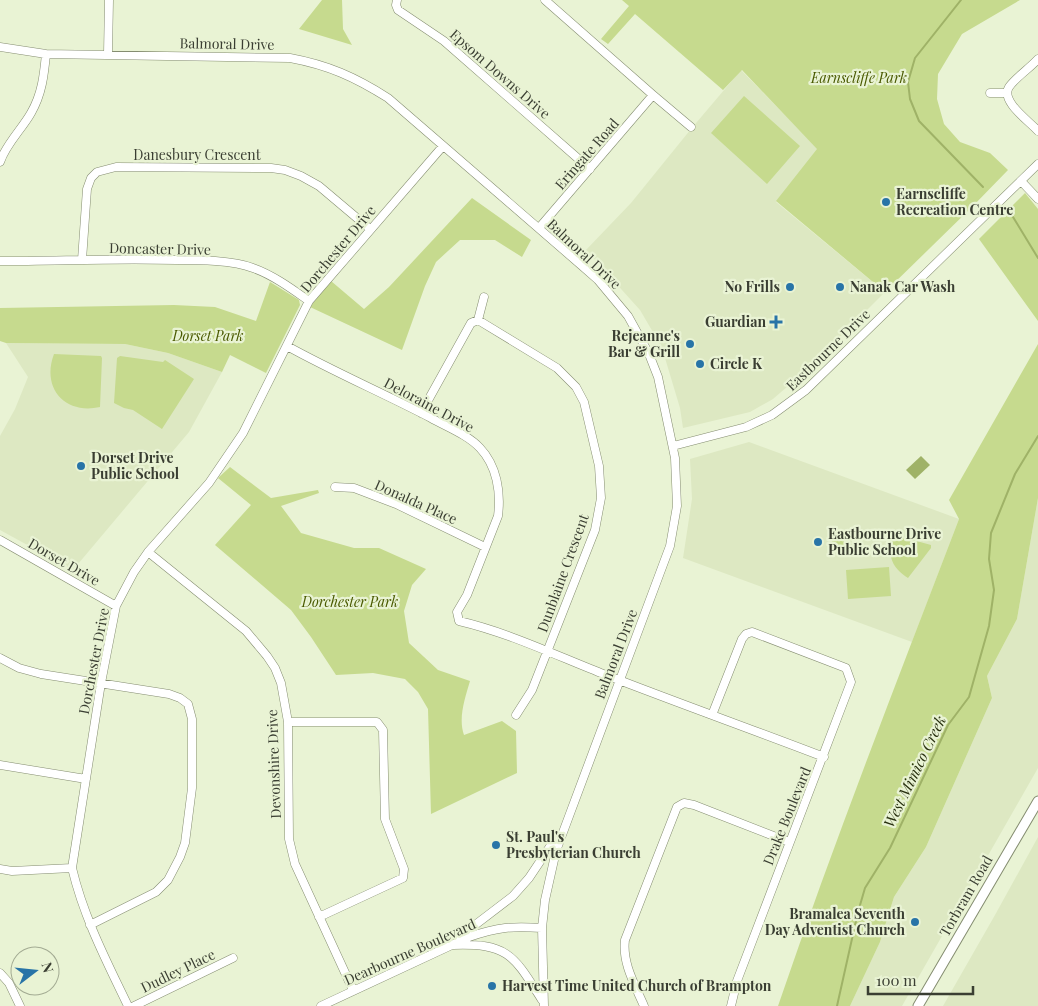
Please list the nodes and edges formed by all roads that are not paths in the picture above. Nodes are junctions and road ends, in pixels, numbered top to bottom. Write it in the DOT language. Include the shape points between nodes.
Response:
graph roads {
  1 [pos="109,0"];
  2 [pos="397,0"];
  3 [pos="546,0"];
  4 [pos="0,47"];
  5 [pos="46,54"];
  6 [pos="108,54"];
  7 [pos="1038,59"];
  8 [pos="990,92"];
  9 [pos="1007,93"];
  10 [pos="653,95"];
  11 [pos="691,127"];
  12 [pos="1038,131"];
  13 [pos="443,146"];
  14 [pos="0,162"];
  15 [pos="1038,164"];
  16 [pos="590,169"];
  17 [pos="1021,181"];
  18 [pos="1038,199"];
  19 [pos="539,228"];
  20 [pos="370,229"];
  21 [pos="82,260"];
  22 [pos="0,261"];
  23 [pos="484,297"];
  24 [pos="309,300"];
  25 [pos="478,320"];
  26 [pos="287,346"];
  27 [pos="421,413"];
  28 [pos="673,446"];
  29 [pos="335,487"];
  30 [pos="0,540"];
  31 [pos="485,547"];
  32 [pos="148,552"];
  33 [pos="116,606"];
  34 [pos="548,651"];
  35 [pos="0,658"];
  36 [pos="620,680"];
  37 [pos="101,683"];
  38 [pos="516,715"];
  39 [pos="712,715"];
  40 [pos="288,722"];
  41 [pos="824,757"];
  42 [pos="0,765"];
  43 [pos="86,779"];
  44 [pos="1038,801"];
  45 [pos="564,826"];
  46 [pos="789,842"];
  47 [pos="72,868"];
  48 [pos="0,869"];
  49 [pos="319,917"];
  50 [pos="90,925"];
  51 [pos="542,928"];
  52 [pos="449,945"];
  53 [pos="233,958"];
  54 [pos="0,974"];
  55 [pos="353,990"];
  56 [pos="544,1004"];
  57 [pos="20,1006"];
  58 [pos="128,1006"];
  59 [pos="134,1006"];
  60 [pos="321,1006"];
  61 [pos="644,1006"];
  62 [pos="731,1006"];
  63 [pos="918,1006"];
  1 -- 6 [label="street"];
  2 -- 16 [label="street, Epsom Downs Drive" via="398,10 444,42"];
  3 -- 10 [label="street"];
  4 -- 5 [label="street, Balmoral Drive"];
  5 -- 6 [label="street, Balmoral Drive"];
  5 -- 14 [label="street" via="38,100"];
  6 -- 13 [label="street, Balmoral Drive" via="266,57 312,62 362,82 388,98"];
  7 -- 9 [label="street" via="1009,86"];
  8 -- 9 [label="street"];
  9 -- 12 [label="street" via="1008,102"];
  10 -- 11 [label="street"];
  10 -- 16 [label="street, Eringate Road"];
  13 -- 19 [label="street, Balmoral Drive"];
  13 -- 20 [label="street, Dorchester Drive"];
  15 -- 17 [label="street, Eastbourne Drive"];
  16 -- 19 [label="street, Eringate Road"];
  17 -- 18 [label="street"];
  17 -- 28 [label="street, Eastbourne Drive" via="806,390 746,428"];
  19 -- 28 [label="street, Balmoral Drive" via="598,280 628,316 658,377"];
  20 -- 21 [label="street, Danesbury Crescent" via="319,186 285,170 116,167 97,172 91,178"];
  20 -- 24 [label="street, Dorchester Drive"];
  21 -- 22 [label="street, Doncaster Drive"];
  21 -- 24 [label="street, Doncaster Drive" via="196,260 252,267"];
  23 -- 25 [label="street"];
  24 -- 26 [label="street, Dorchester Drive"];
  25 -- 27 [label="street" via="471,323"];
  25 -- 34 [label="street, Dunblaine Crescent" via="564,374 584,402 589,419 601,484 598,516"];
  26 -- 27 [label="street, Deloraine Drive"];
  26 -- 32 [label="street, Dorchester Drive" via="230,453"];
  27 -- 31 [label="street, Deloraine Drive" via="479,447 493,469 500,502 498,516"];
  28 -- 36 [label="street, Balmoral Drive" via="678,483 675,526"];
  29 -- 31 [label="street, Donalda Place" via="354,488 396,504"];
  30 -- 33 [label="street, Dorset Drive"];
  31 -- 34 [label="street, Deloraine Drive" via="467,595 456,612 457,618"];
  32 -- 33 [label="street, Dorchester Drive"];
  32 -- 40 [label="street, Devonshire Drive" via="246,631 267,656 281,683"];
  33 -- 37 [label="street, Dorchester Drive"];
  34 -- 36 [label="street, Deloraine Drive"];
  34 -- 38 [label="street, Dunblaine Crescent" via="532,690"];
  35 -- 37 [label="street" via="40,674"];
  36 -- 39 [label="street, Drake Boulevard"];
  36 -- 45 [label="street, Balmoral Drive"];
  37 -- 43 [label="street, Dorchester Drive"];
  37 -- 50 [label="street" via="169,694 188,704 192,718 192,788 185,843 168,880 156,892"];
  39 -- 41 [label="street, Drake Boulevard"];
  39 -- 41 [label="street" via="742,639 752,632 758,634 846,668 849,673 852,682"];
  40 -- 49 [label="street, Devonshire Drive" via="289,839 295,864"];
  40 -- 49 [label="street" via="377,722 383,730 385,819 404,869 403,878"];
  41 -- 46 [label="street, Drake Boulevard"];
  42 -- 43 [label="street"];
  43 -- 47 [label="street, Dorchester Drive"];
  44 -- 63 [label="main road, Torbram Road"];
  45 -- 51 [label="street, Balmoral Drive" via="550,872"];
  45 -- 52 [label="street" via="513,896"];
  46 -- 61 [label="street" via="694,805 684,803 677,807 624,945 626,963"];
  46 -- 62 [label="street, Drake Boulevard" via="737,981"];
  47 -- 48 [label="street"];
  47 -- 50 [label="street, Dorchester Drive"];
  49 -- 55 [label="street, Devonshire Drive"];
  50 -- 58 [label="street, Dorchester Drive"];
  51 -- 52 [label="street, Dearbourne Boulevard" via="503,927"];
  51 -- 56 [label="street, Balmoral Drive"];
  52 -- 55 [label="street, Dearbourne Boulevard"];
  52 -- 56 [label="street" via="483,945 508,955 523,971"];
  53 -- 59 [label="street, Dudley Place"];
  54 -- 57 [label="street" via="9,983"];
  55 -- 60 [label="street, Dearbourne Boulevard"];
}
